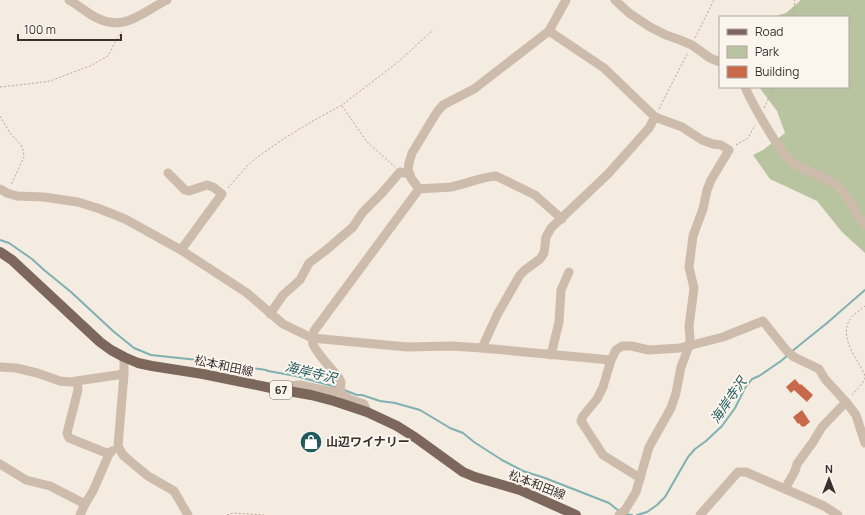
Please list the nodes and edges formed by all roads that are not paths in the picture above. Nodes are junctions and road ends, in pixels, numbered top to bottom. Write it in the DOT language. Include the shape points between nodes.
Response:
graph roads {
  1 [pos="69,0"];
  2 [pos="167,0"];
  3 [pos="566,0"];
  4 [pos="615,0"];
  5 [pos="549,31"];
  6 [pos="719,62"];
  7 [pos="746,88"];
  8 [pos="655,117"];
  9 [pos="168,173"];
  10 [pos="410,174"];
  11 [pos="419,189"];
  12 [pos="4,191"];
  13 [pos="562,218"];
  14 [pos="865,225"];
  15 [pos="180,250"];
  16 [pos="0,252"];
  17 [pos="569,272"];
  18 [pos="270,314"];
  19 [pos="312,338"];
  20 [pos="688,346"];
  21 [pos="482,348"];
  22 [pos="551,354"];
  23 [pos="124,357"];
  24 [pos="611,360"];
  25 [pos="0,367"];
  26 [pos="124,374"];
  27 [pos="77,381"];
  28 [pos="285,391"];
  29 [pos="340,392"];
  30 [pos="846,402"];
  31 [pos="366,412"];
  32 [pos="865,444"];
  33 [pos="118,446"];
  34 [pos="109,454"];
  35 [pos="0,464"];
  36 [pos="640,478"];
  37 [pos="785,489"];
  38 [pos="85,504"];
  39 [pos="570,514"];
  40 [pos="80,515"];
  41 [pos="188,515"];
  42 [pos="619,515"];
  43 [pos="700,515"];
  44 [pos="838,515"];
  1 -- 2 [label="street" via="95,17 116,23 127,22"];
  3 -- 5 [label="street"];
  4 -- 6 [label="street" via="650,27 692,45"];
  5 -- 8 [label="street" via="604,68"];
  5 -- 10 [label="street" via="474,89 443,105 412,154 408,171"];
  7 -- 14 [label="street" via="760,117 784,153 794,164 841,188"];
  8 -- 13 [label="street" via="649,128 608,174"];
  8 -- 20 [label="street" via="729,150 711,180 693,236 689,267 694,288"];
  9 -- 15 [label="street" via="185,190 207,185 222,194"];
  10 -- 11 [label="street"];
  10 -- 18 [label="street" via="400,172 363,212 354,226 309,263 300,280 283,295"];
  11 -- 13 [label="street" via="451,187 496,176 535,195"];
  11 -- 19 [label="street" via="314,331"];
  12 -- 15 [label="street" via="17,196 78,202 100,209 126,219"];
  13 -- 21 [label="street" via="546,237 544,253 540,259 520,275"];
  15 -- 18 [label="street" via="247,293"];
  16 -- 23 [label="main road, 松本和田線 / 67" via="12,260 100,342"];
  17 -- 22 [label="street" via="561,290 559,322"];
  18 -- 19 [label="street" via="283,324"];
  19 -- 21 [label="street" via="407,348"];
  19 -- 29 [label="street" via="318,352 339,378"];
  20 -- 24 [label="street" via="648,350 622,346 616,350"];
  20 -- 30 [label="street" via="723,337 763,321 787,351 819,369"];
  20 -- 36 [label="street" via="671,408 649,447"];
  21 -- 22 [label="street"];
  22 -- 24 [label="street"];
  23 -- 26 [label="street"];
  23 -- 28 [label="main road, 松本和田線 / 67" via="152,366"];
  24 -- 36 [label="street" via="603,387 581,421 603,455"];
  25 -- 27 [label="street" via="37,372 60,381"];
  26 -- 27 [label="street"];
  26 -- 33 [label="street"];
  27 -- 34 [label="street" via="78,390 67,433 69,438"];
  28 -- 29 [label="street" via="287,386 295,384"];
  28 -- 31 [label="main road, 松本和田線 / 67" via="311,395"];
  29 -- 31 [label="street" via="349,399 364,404"];
  30 -- 32 [label="street" via="856,415"];
  30 -- 37 [label="street" via="822,427 797,464"];
  31 -- 39 [label="main road, 松本和田線 / 67" via="397,426 463,472 520,490"];
  33 -- 34 [label="street"];
  33 -- 41 [label="street" via="123,455 148,476 174,491"];
  34 -- 38 [label="street"];
  35 -- 38 [label="street" via="26,480 50,486"];
  36 -- 42 [label="street" via="636,492"];
  37 -- 43 [label="street" via="746,472 738,472"];
  37 -- 44 [label="street"];
  38 -- 40 [label="street"];
}
